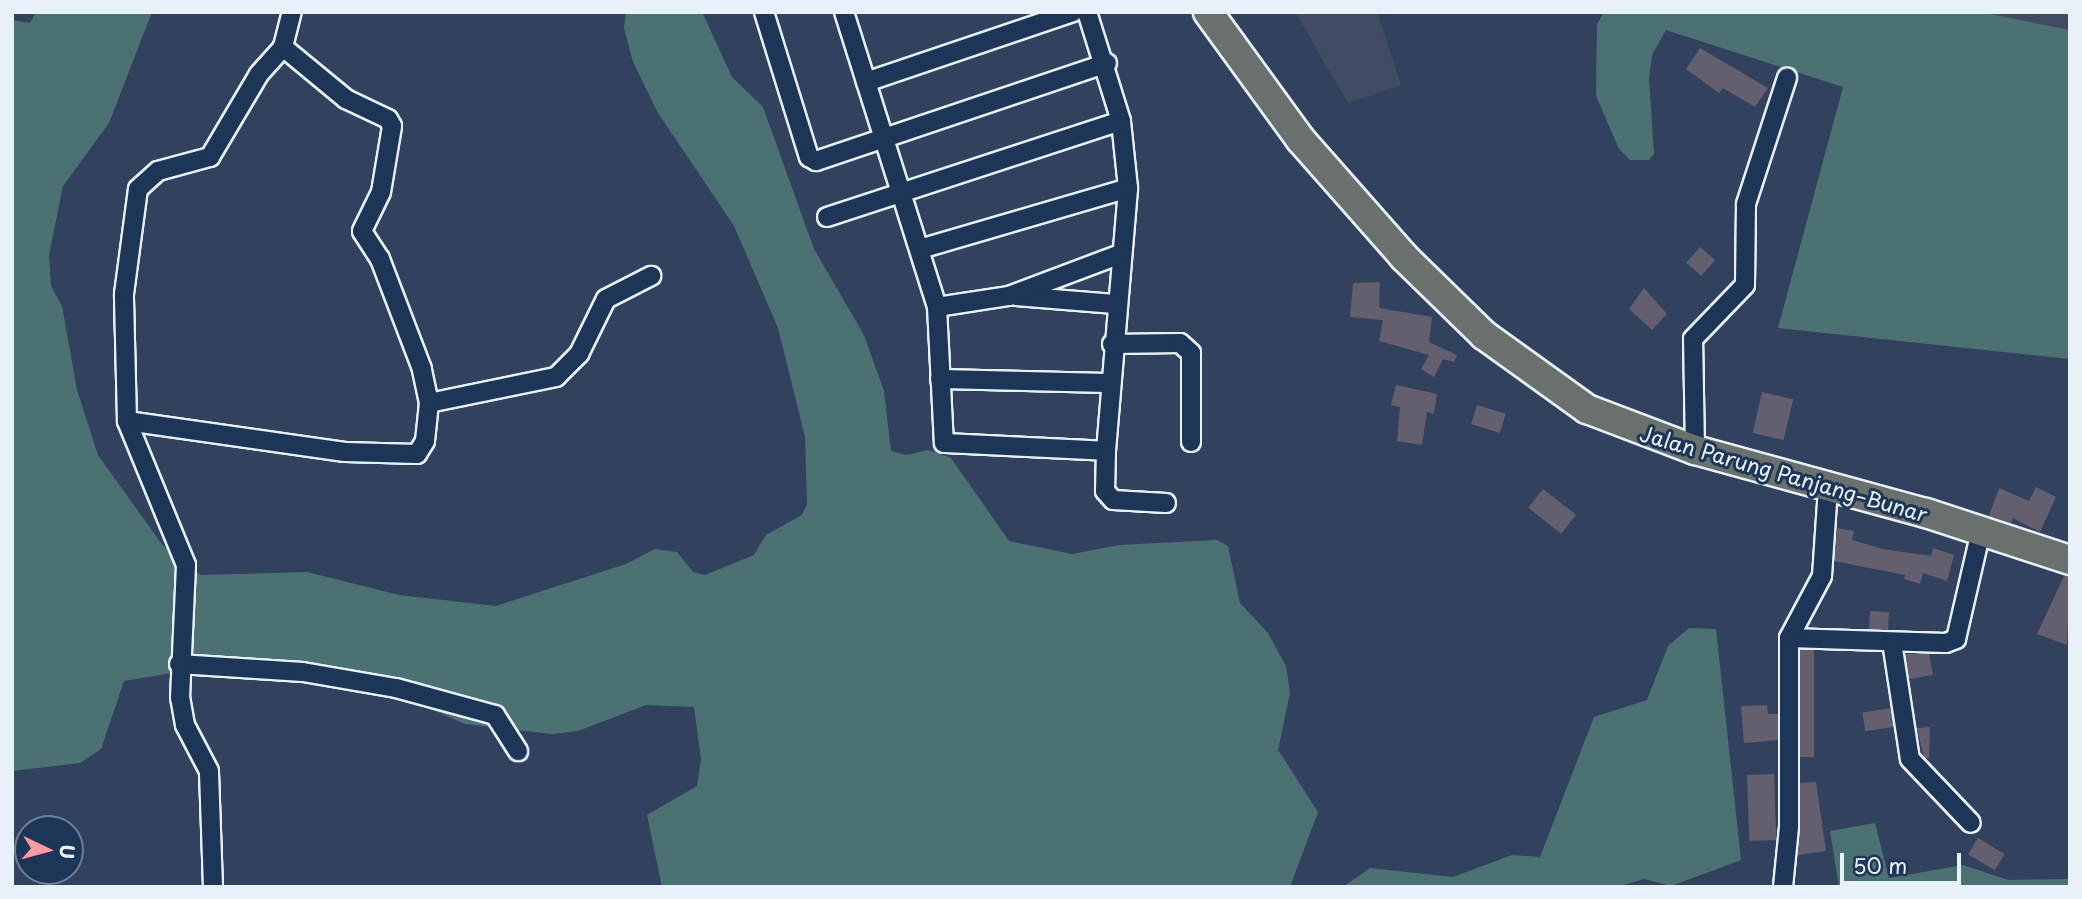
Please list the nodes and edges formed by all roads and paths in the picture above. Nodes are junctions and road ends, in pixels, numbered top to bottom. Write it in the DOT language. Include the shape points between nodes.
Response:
graph roads {
  1 [pos="292,12"];
  2 [pos="764,12"];
  3 [pos="1073,12"];
  4 [pos="1087,12"];
  5 [pos="1208,12"];
  6 [pos="849,13"];
  7 [pos="1027,19"];
  8 [pos="283,47"];
  9 [pos="1107,64"];
  10 [pos="1787,79"];
  11 [pos="866,82"];
  12 [pos="1121,121"];
  13 [pos="884,142"];
  14 [pos="1128,188"];
  15 [pos="901,194"];
  16 [pos="827,217"];
  17 [pos="920,249"];
  18 [pos="1121,254"];
  19 [pos="651,276"];
  20 [pos="1009,296"];
  21 [pos="1115,304"];
  22 [pos="937,307"];
  23 [pos="1112,344"];
  24 [pos="940,379"];
  25 [pos="1109,383"];
  26 [pos="429,403"];
  27 [pos="127,421"];
  28 [pos="1191,442"];
  29 [pos="1695,450"];
  30 [pos="1106,451"];
  31 [pos="1828,487"];
  32 [pos="1166,503"];
  33 [pos="1980,534"];
  34 [pos="2070,560"];
  35 [pos="1790,639"];
  36 [pos="1892,642"];
  37 [pos="179,664"];
  38 [pos="518,751"];
  39 [pos="1971,823"];
  40 [pos="213,887"];
  41 [pos="1783,887"];
  1 -- 8 [label="street"];
  2 -- 13 [label="street" via="809,157 823,161"];
  3 -- 7 [label="street"];
  4 -- 9 [label="street"];
  5 -- 29 [label="main road, Jalan Parung Panjang–Bunar" via="1233,54 1332,177 1478,330 1587,409"];
  6 -- 11 [label="street"];
  7 -- 11 [label="street"];
  8 -- 26 [label="street" via="346,99 388,119 391,126 381,192 362,231 402,314"];
  8 -- 27 [label="street" via="259,74 210,157 158,171 138,189 124,294"];
  9 -- 12 [label="street"];
  9 -- 13 [label="street"];
  10 -- 29 [label="street" via="1746,204 1745,285 1693,339"];
  11 -- 13 [label="street"];
  12 -- 14 [label="street"];
  12 -- 15 [label="street"];
  13 -- 15 [label="street"];
  14 -- 17 [label="street"];
  14 -- 18 [label="street"];
  15 -- 16 [label="street"];
  15 -- 17 [label="street"];
  17 -- 22 [label="street"];
  18 -- 20 [label="street"];
  18 -- 21 [label="street"];
  19 -- 26 [label="street" via="606,299 579,354 556,377"];
  20 -- 21 [label="street"];
  20 -- 22 [label="street"];
  21 -- 23 [label="street"];
  22 -- 24 [label="street"];
  23 -- 25 [label="street"];
  23 -- 28 [label="street" via="1180,343 1191,353"];
  24 -- 25 [label="street"];
  24 -- 30 [label="street" via="941,435 950,447"];
  25 -- 30 [label="street"];
  26 -- 27 [label="street" via="425,441 417,454 298,447"];
  27 -- 37 [label="street" via="186,565"];
  29 -- 31 [label="main road, Jalan Parung Panjang–Bunar"];
  30 -- 32 [label="street" via="1105,491 1113,500"];
  31 -- 33 [label="main road, Jalan Parung Panjang–Bunar"];
  31 -- 35 [label="street" via="1822,576"];
  33 -- 34 [label="main road, Jalan Parung Panjang–Bunar"];
  33 -- 36 [label="street" via="1956,639"];
  35 -- 36 [label="street"];
  35 -- 41 [label="street" via="1790,827"];
  36 -- 39 [label="street" via="1910,759"];
  37 -- 38 [label="street" via="303,672 396,688 495,715"];
  37 -- 40 [label="street" via="186,725 209,771"];
}
